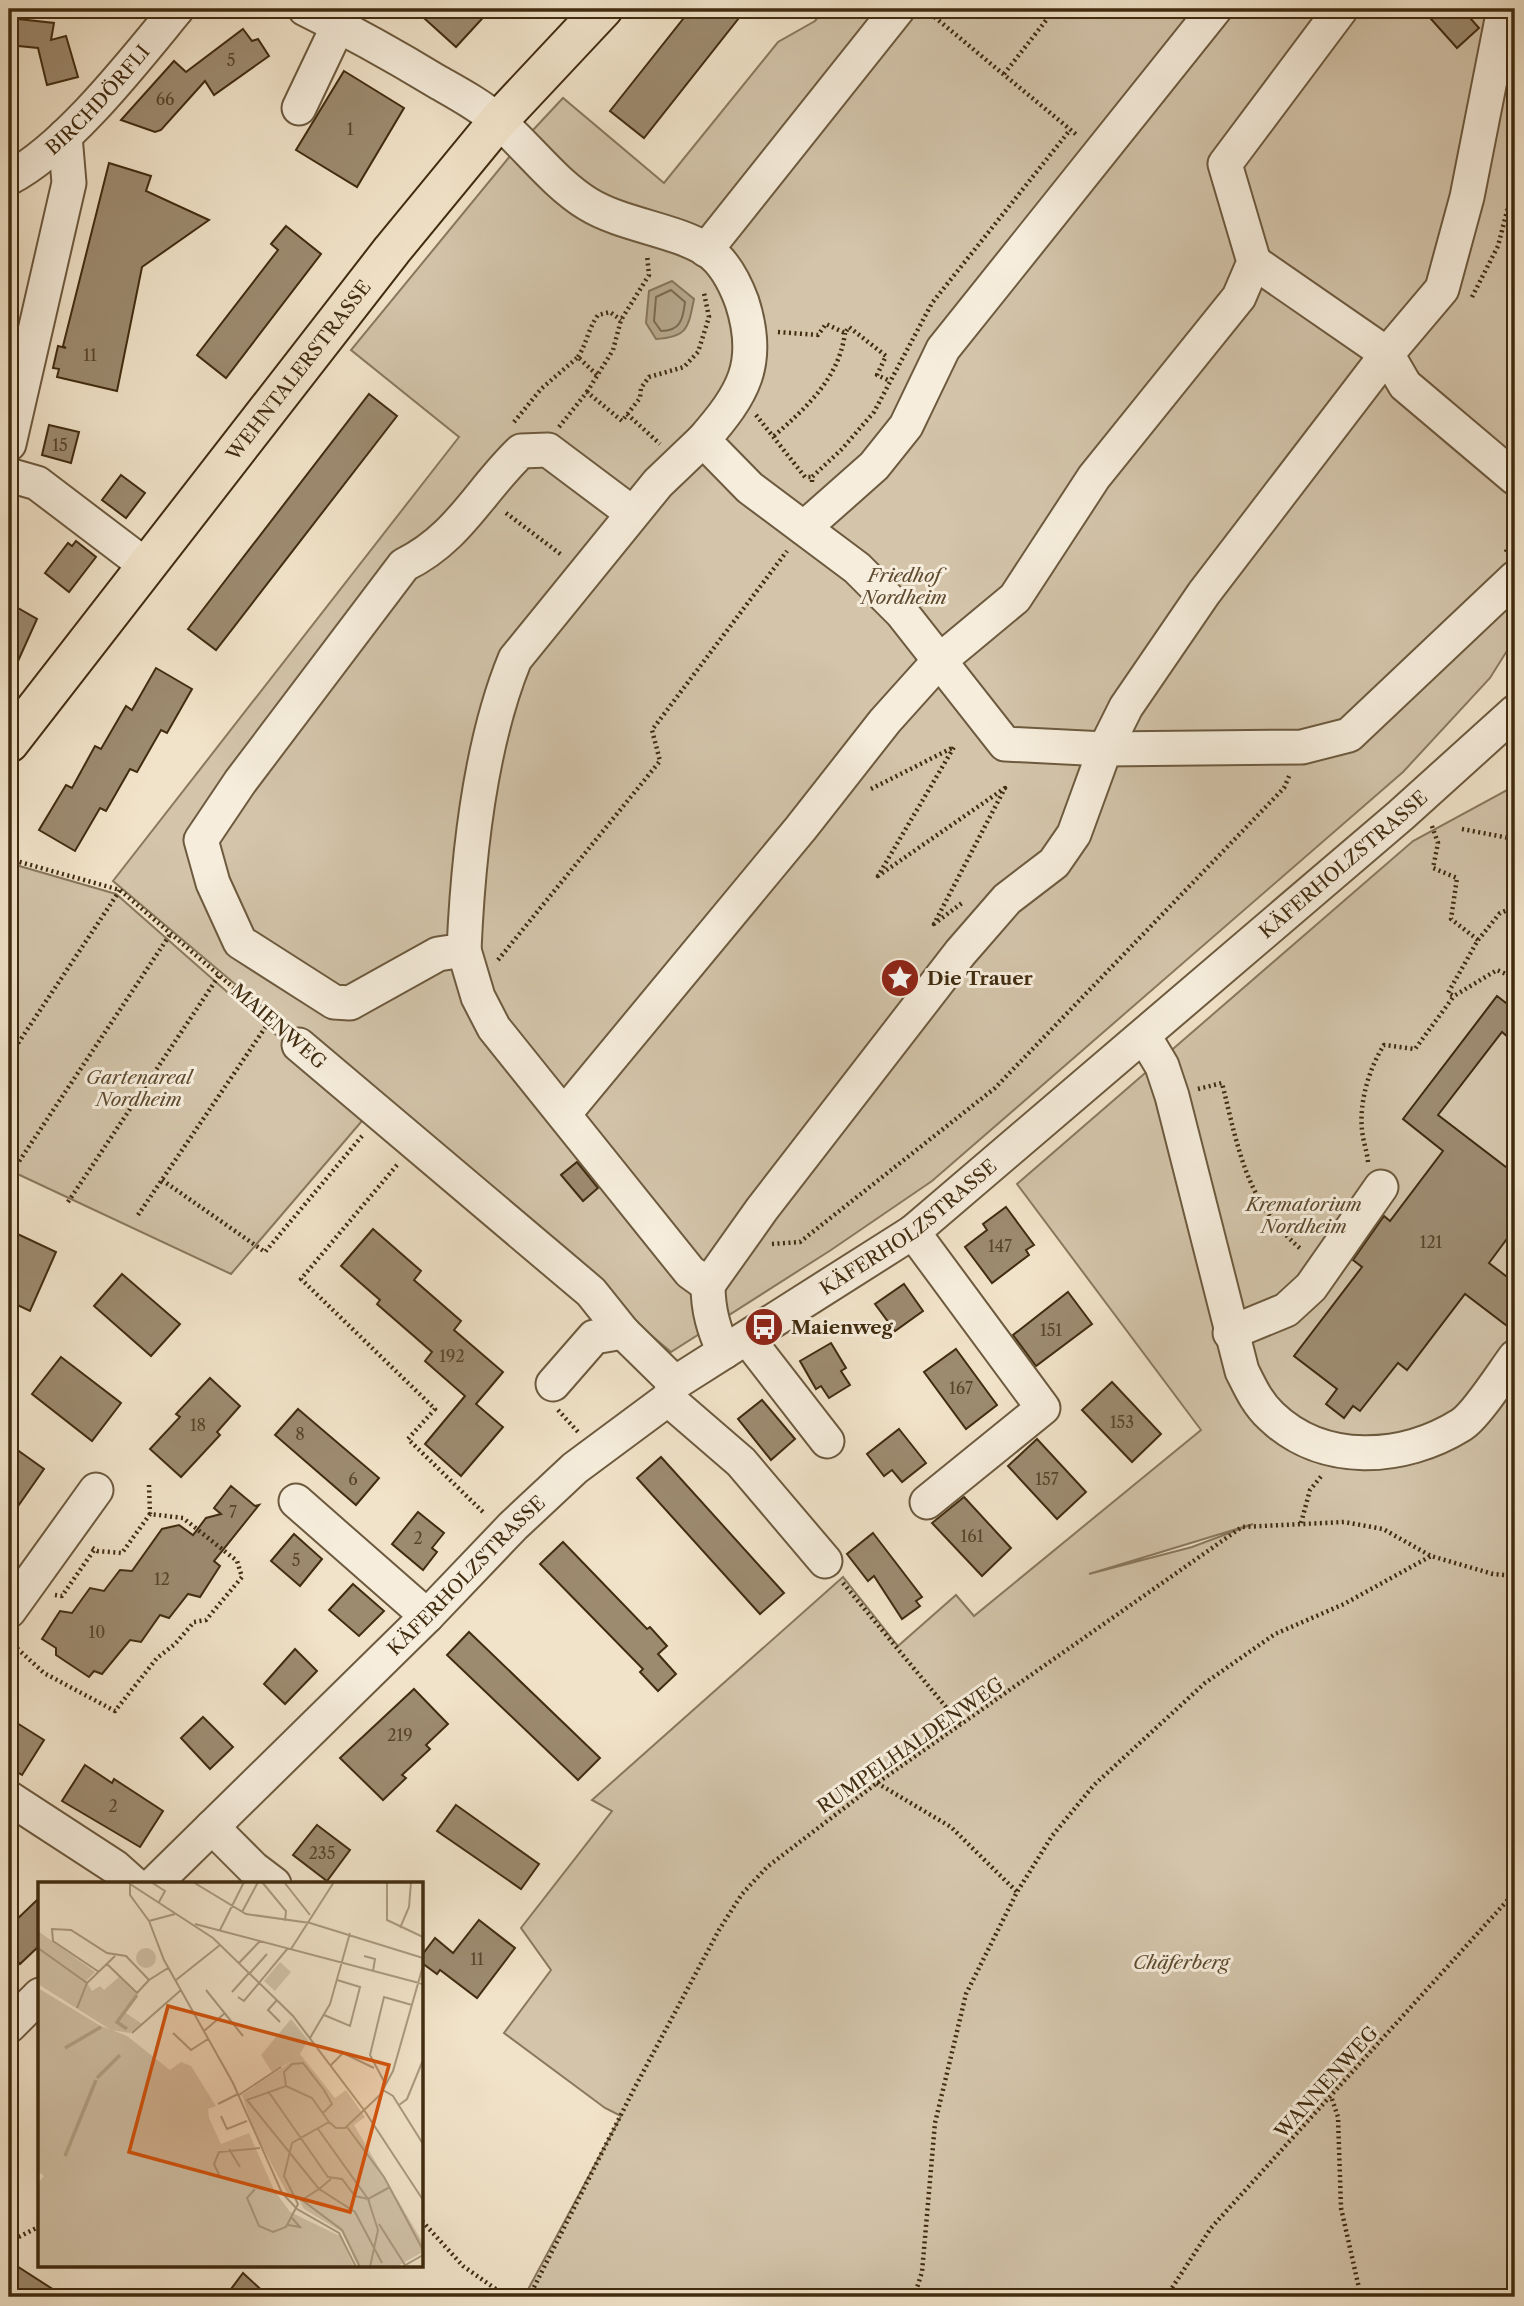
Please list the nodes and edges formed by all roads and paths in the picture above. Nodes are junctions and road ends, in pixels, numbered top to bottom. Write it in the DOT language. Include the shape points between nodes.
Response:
graph roads {
  1 [pos="177,9"];
  2 [pos="305,9"];
  3 [pos="603,9"];
  4 [pos="898,9"];
  5 [pos="924,9"];
  6 [pos="1055,9"];
  7 [pos="1215,9"];
  8 [pos="1341,9"];
  9 [pos="1504,9"];
  10 [pos="338,26"];
  11 [pos="1004,75"];
  12 [pos="299,108"];
  13 [pos="498,121"];
  14 [pos="65,136"];
  15 [pos="1098,152"];
  16 [pos="9,178"];
  17 [pos="653,230"];
  18 [pos="715,258"];
  19 [pos="1254,262"];
  20 [pos="621,320"];
  21 [pos="750,328"];
  22 [pos="845,333"];
  23 [pos="1387,354"];
  24 [pos="578,357"];
  25 [pos="890,382"];
  26 [pos="587,392"];
  27 [pos="735,401"];
  28 [pos="627,414"];
  29 [pos="774,436"];
  30 [pos="9,444"];
  31 [pos="540,450"];
  32 [pos="691,451"];
  33 [pos="9,475"];
  34 [pos="812,477"];
  35 [pos="1515,478"];
  36 [pos="483,495"];
  37 [pos="632,513"];
  38 [pos="804,528"];
  39 [pos="145,565"];
  40 [pos="584,573"];
  41 [pos="1515,578"];
  42 [pos="938,662"];
  43 [pos="1515,712"];
  44 [pos="9,743"];
  45 [pos="1302,747"];
  46 [pos="1105,749"];
  47 [pos="878,779"];
  48 [pos="1432,826"];
  49 [pos="1462,829"];
  50 [pos="1515,843"];
  51 [pos="9,859"];
  52 [pos="120,890"];
  53 [pos="966,900"];
  54 [pos="1515,907"];
  55 [pos="171,933"];
  56 [pos="1478,940"];
  57 [pos="464,950"];
  58 [pos="220,974"];
  59 [pos="1515,978"];
  60 [pos="475,988"];
  61 [pos="1454,996"];
  62 [pos="271,1019"];
  63 [pos="1144,1036"];
  64 [pos="299,1045"];
  65 [pos="9,1057"];
  66 [pos="1202,1088"];
  67 [pos="565,1113"];
  68 [pos="381,1114"];
  69 [pos="415,1143"];
  70 [pos="10,1175"];
  71 [pos="162,1180"];
  72 [pos="1381,1187"];
  73 [pos="68,1202"];
  74 [pos="138,1215"];
  75 [pos="913,1232"];
  76 [pos="742,1240"];
  77 [pos="1325,1268"];
  78 [pos="708,1285"];
  79 [pos="623,1332"];
  80 [pos="1230,1333"];
  81 [pos="736,1345"];
  82 [pos="1515,1357"];
  83 [pos="672,1391"];
  84 [pos="555,1397"];
  85 [pos="586,1440"];
  86 [pos="827,1441"];
  87 [pos="1342,1451"];
  88 [pos="149,1485"];
  89 [pos="96,1490"];
  90 [pos="296,1500"];
  91 [pos="927,1502"];
  92 [pos="149,1514"];
  93 [pos="487,1516"];
  94 [pos="1301,1523"];
  95 [pos="66,1530"];
  96 [pos="1431,1556"];
  97 [pos="825,1561"];
  98 [pos="1515,1577"];
  99 [pos="9,1611"];
  100 [pos="426,1616"];
  101 [pos="9,1641"];
  102 [pos="960,1725"];
  103 [pos="877,1783"];
  104 [pos="9,1798"];
  105 [pos="212,1827"];
  106 [pos="132,1882"];
  107 [pos="156,1882"];
  108 [pos="271,1882"];
  109 [pos="1017,1892"];
  110 [pos="1515,1892"];
  111 [pos="38,1997"];
  112 [pos="9,2026"];
  113 [pos="1332,2099"];
  114 [pos="424,2223"];
  115 [pos="38,2227"];
  116 [pos="9,2242"];
  117 [pos="507,2297"];
  118 [pos="529,2297"];
  119 [pos="914,2297"];
  120 [pos="1166,2297"];
  121 [pos="1361,2297"];
  1 -- 14 [label="street, BIRCHDÖRFLI"];
  2 -- 10 [label="street"];
  3 -- 13 [label="main road, WEHNTALERSTRASSE"];
  4 -- 18 [label="street"];
  5 -- 11 [label="path"];
  6 -- 11 [label="path"];
  7 -- 15 [label="street"];
  8 -- 19 [label="street" via="1225,164"];
  9 -- 23 [label="street" via="1470,184 1442,289"];
  10 -- 12 [label="street"];
  10 -- 13 [label="street"];
  11 -- 15 [label="path"];
  13 -- 17 [label="street" via="588,204"];
  13 -- 39 [label="main road, WEHNTALERSTRASSE"];
  14 -- 16 [label="street, BIRCHDÖRFLI"];
  14 -- 30 [label="street" via="69,184"];
  15 -- 38 [label="street" via="943,349 906,426 837,502"];
  17 -- 18 [label="street"];
  17 -- 20 [label="path" via="646,260 649,275"];
  18 -- 21 [label="street" via="737,286"];
  18 -- 28 [label="path" via="703,285 709,317 698,352 684,367 649,377"];
  19 -- 23 [label="street"];
  19 -- 42 [label="street" via="1240,298 1094,477 1015,598"];
  20 -- 24 [label="path" via="610,312 598,315"];
  20 -- 26 [label="path" via="613,350"];
  21 -- 22 [label="path" via="818,335 826,324"];
  21 -- 27 [label="street" via="752,354"];
  22 -- 25 [label="path" via="849,327 886,356 877,375"];
  22 -- 29 [label="path" via="842,353 830,376"];
  23 -- 35 [label="street" via="1405,385"];
  23 -- 46 [label="street" via="1204,593 1126,707"];
  26 -- 28 [label="path" via="622,421"];
  26 -- 31 [label="path"];
  27 -- 29 [label="path" via="753,412"];
  27 -- 32 [label="street"];
  28 -- 32 [label="path"];
  29 -- 34 [label="path" via="805,477"];
  31 -- 36 [label="street" via="521,451"];
  31 -- 37 [label="street" via="548,450"];
  32 -- 37 [label="street"];
  32 -- 38 [label="street"];
  33 -- 39 [label="street" via="37,482"];
  36 -- 40 [label="path"];
  36 -- 57 [label="street" via="429,553 404,565 201,840 240,942 334,1002 351,1003 438,954"];
  37 -- 40 [label="street"];
  38 -- 42 [label="street" via="857,568 902,613"];
  38 -- 60 [label="path" via="652,730 660,761"];
  39 -- 44 [label="main road, WEHNTALERSTRASSE"];
  40 -- 57 [label="street" via="515,659 502,690 481,797"];
  41 -- 45 [label="street" via="1349,734"];
  42 -- 46 [label="street" via="1005,744"];
  42 -- 67 [label="street"];
  43 -- 63 [label="street, KÄFERHOLZSTRASSE"];
  45 -- 46 [label="street"];
  45 -- 76 [label="path" via="1284,788 995,1088 800,1242 769,1245"];
  46 -- 76 [label="street" via="1074,834 1054,863 1007,899 960,953"];
  47 -- 53 [label="path" via="870,789 954,747 878,876 1005,788 934,924"];
  48 -- 56 [label="path" via="1438,843 1433,868 1457,878 1451,919"];
  49 -- 50 [label="path"];
  51 -- 52 [label="path, MAIENWEG"];
  52 -- 55 [label="path, MAIENWEG"];
  52 -- 65 [label="path"];
  54 -- 56 [label="path" via="1500,913"];
  55 -- 58 [label="path, MAIENWEG"];
  55 -- 70 [label="path"];
  56 -- 61 [label="path" via="1448,993"];
  57 -- 60 [label="street"];
  58 -- 62 [label="path, MAIENWEG"];
  58 -- 73 [label="path"];
  59 -- 61 [label="path" via="1497,970"];
  60 -- 67 [label="street" via="494,1028"];
  61 -- 72 [label="path" via="1415,1049 1384,1045 1374,1060 1362,1130 1367,1147 1365,1171"];
  62 -- 64 [label="path, MAIENWEG"];
  62 -- 71 [label="path"];
  63 -- 75 [label="street, KÄFERHOLZSTRASSE"];
  63 -- 80 [label="street" via="1163,1066 1173,1098"];
  64 -- 68 [label="street, MAIENWEG"];
  66 -- 77 [label="path" via="1222,1083 1239,1153 1259,1204 1288,1238"];
  67 -- 78 [label="street" via="690,1272"];
  68 -- 69 [label="street, MAIENWEG"];
  68 -- 71 [label="path" via="265,1252"];
  69 -- 79 [label="street, MAIENWEG" via="591,1292"];
  69 -- 93 [label="path" via="301,1279 435,1409 408,1439"];
  71 -- 74 [label="path"];
  72 -- 77 [label="street"];
  75 -- 81 [label="street, KÄFERHOLZSTRASSE"];
  75 -- 91 [label="street" via="1042,1408"];
  76 -- 78 [label="street"];
  77 -- 80 [label="street" via="1286,1310"];
  78 -- 81 [label="street" via="713,1328"];
  79 -- 83 [label="street, MAIENWEG"];
  79 -- 84 [label="street" via="594,1337"];
  80 -- 87 [label="street" via="1242,1371 1269,1415 1300,1437"];
  81 -- 83 [label="street, KÄFERHOLZSTRASSE"];
  81 -- 86 [label="street"];
  82 -- 87 [label="street" via="1464,1424 1391,1452"];
  83 -- 97 [label="street, MAIENWEG" via="741,1462"];
  83 -- 100 [label="street, KÄFERHOLZSTRASSE" via="575,1468"];
  84 -- 85 [label="path"];
  87 -- 94 [label="path" via="1310,1490"];
  88 -- 92 [label="path"];
  89 -- 95 [label="street"];
  90 -- 100 [label="street"];
  92 -- 95 [label="path" via="122,1553 97,1552"];
  92 -- 101 [label="path" via="183,1518 237,1561 242,1577 206,1620 194,1622 157,1658 115,1712 44,1673"];
  94 -- 96 [label="path, RUMPELHALDENWEG" via="1344,1522 1383,1529"];
  94 -- 102 [label="path, RUMPELHALDENWEG" via="1242,1527"];
  95 -- 99 [label="street"];
  96 -- 98 [label="path, RUMPELHALDENWEG"];
  96 -- 109 [label="path" via="1344,1604 1275,1634 1205,1683 1094,1785 1052,1836"];
  97 -- 102 [label="path"];
  100 -- 105 [label="street, KÄFERHOLZSTRASSE"];
  102 -- 103 [label="path, RUMPELHALDENWEG"];
  103 -- 109 [label="path" via="951,1827"];
  103 -- 118 [label="path, RUMPELHALDENWEG" via="767,1867 741,1894 634,2089"];
  104 -- 106 [label="street"];
  105 -- 107 [label="street, KÄFERHOLZSTRASSE"];
  105 -- 108 [label="street"];
  109 -- 119 [label="path" via="966,1994 936,2123 922,2272"];
  110 -- 113 [label="path, WANNENWEG"];
  111 -- 112 [label="street"];
  113 -- 120 [label="path, WANNENWEG" via="1211,2228"];
  113 -- 121 [label="path" via="1338,2117 1341,2208"];
  114 -- 117 [label="path" via="463,2266"];
  115 -- 116 [label="path"];
}
